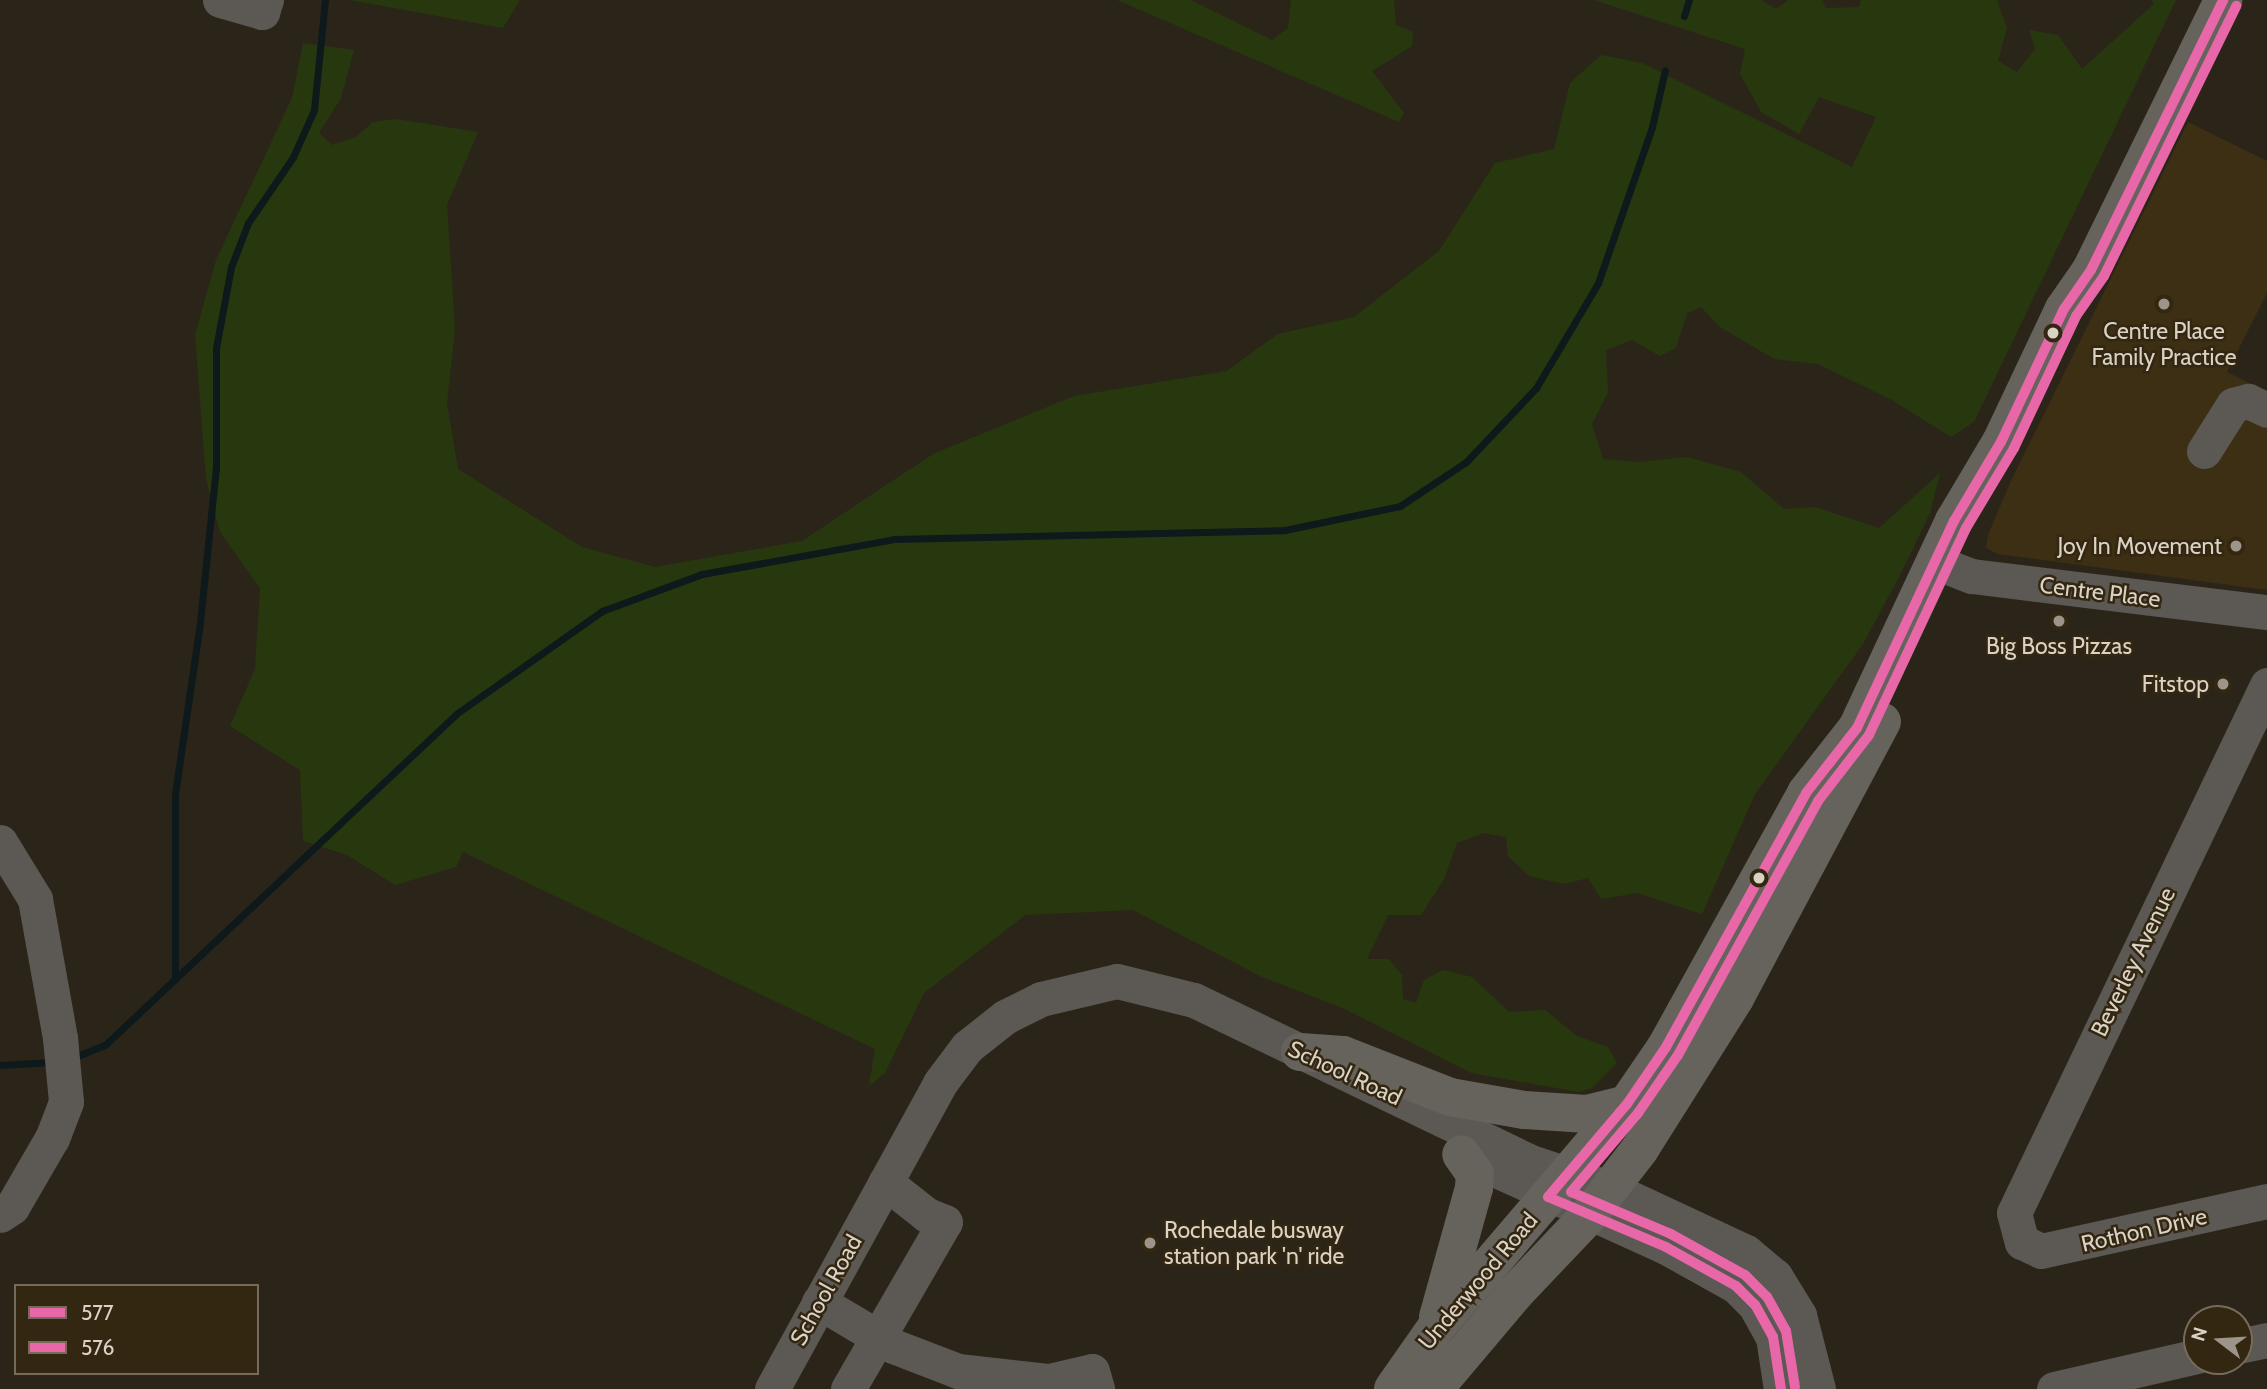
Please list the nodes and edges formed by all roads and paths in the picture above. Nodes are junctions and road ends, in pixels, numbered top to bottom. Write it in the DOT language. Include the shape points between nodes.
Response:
graph roads {
  1 [pos="220,0"];
  2 [pos="2223,0"];
  3 [pos="264,6"];
  4 [pos="2267,410"];
  5 [pos="2204,451"];
  6 [pos="1945,567"];
  7 [pos="2267,612"];
  8 [pos="2267,685"];
  9 [pos="0,842"];
  10 [pos="1076,990"];
  11 [pos="1300,1052"];
  12 [pos="1627,1104"];
  13 [pos="1461,1154"];
  14 [pos="885,1182"];
  15 [pos="1557,1186"];
  16 [pos="1599,1201"];
  17 [pos="2267,1201"];
  18 [pos="0,1215"];
  19 [pos="2022,1242"];
  20 [pos="819,1302"];
  21 [pos="1435,1329"];
  22 [pos="881,1339"];
  23 [pos="2183,1359"];
  24 [pos="1095,1380"];
  25 [pos="772,1389"];
  26 [pos="848,1389"];
  27 [pos="1393,1389"];
  28 [pos="1434,1389"];
  29 [pos="1781,1389"];
  30 [pos="1818,1389"];
  31 [pos="2053,1389"];
  1 -- 3 [label="street"];
  2 -- 6 [label="main road, Underwood Road" via="2091,270 2075,326"];
  4 -- 5 [label="street" via="2248,401 2232,405"];
  6 -- 7 [label="street, Centre Place"];
  6 -- 12 [label="main road, Underwood Road" via="1857,727 1806,793 1706,979"];
  6 -- 16 [label="main road, Underwood Road" via="1796,889 1684,1081"];
  8 -- 19 [label="street, Beverley Avenue" via="2029,1178 2014,1213"];
  9 -- 18 [label="street" via="35,899 60,1038 66,1102 52,1138 12,1207"];
  10 -- 11 [label="street, School Road" via="1116,981 1161,989"];
  10 -- 13 [label="street, School Road" via="1185,1018"];
  10 -- 14 [label="street, School Road" via="1041,999 1005,1017 967,1047 940,1083"];
  11 -- 12 [label="main road" via="1343,1055 1450,1097 1524,1110 1587,1114"];
  11 -- 15 [label="street, School Road"];
  12 -- 15 [label="main road, Underwood Road"];
  13 -- 15 [label="street, School Road"];
  13 -- 21 [label="main road" via="1475,1174 1475,1188"];
  14 -- 20 [label="street, School Road"];
  14 -- 22 [label="street" via="927,1215 945,1222"];
  15 -- 16 [label="street, School Road"];
  15 -- 21 [label="main road, Underwood Road"];
  16 -- 28 [label="main road, Underwood Road"];
  16 -- 29 [label="street" via="1666,1247 1736,1286 1755,1304 1773,1337"];
  16 -- 30 [label="street" via="1746,1252 1775,1276 1799,1315"];
  17 -- 19 [label="street, Rothon Drive" via="2063,1249 2041,1251"];
  20 -- 22 [label="street"];
  20 -- 25 [label="street, School Road"];
  21 -- 27 [label="main road, Underwood Road"];
  22 -- 24 [label="street" via="925,1360 978,1376"];
  22 -- 26 [label="street"];
  23 -- 31 [label="street"];
}
